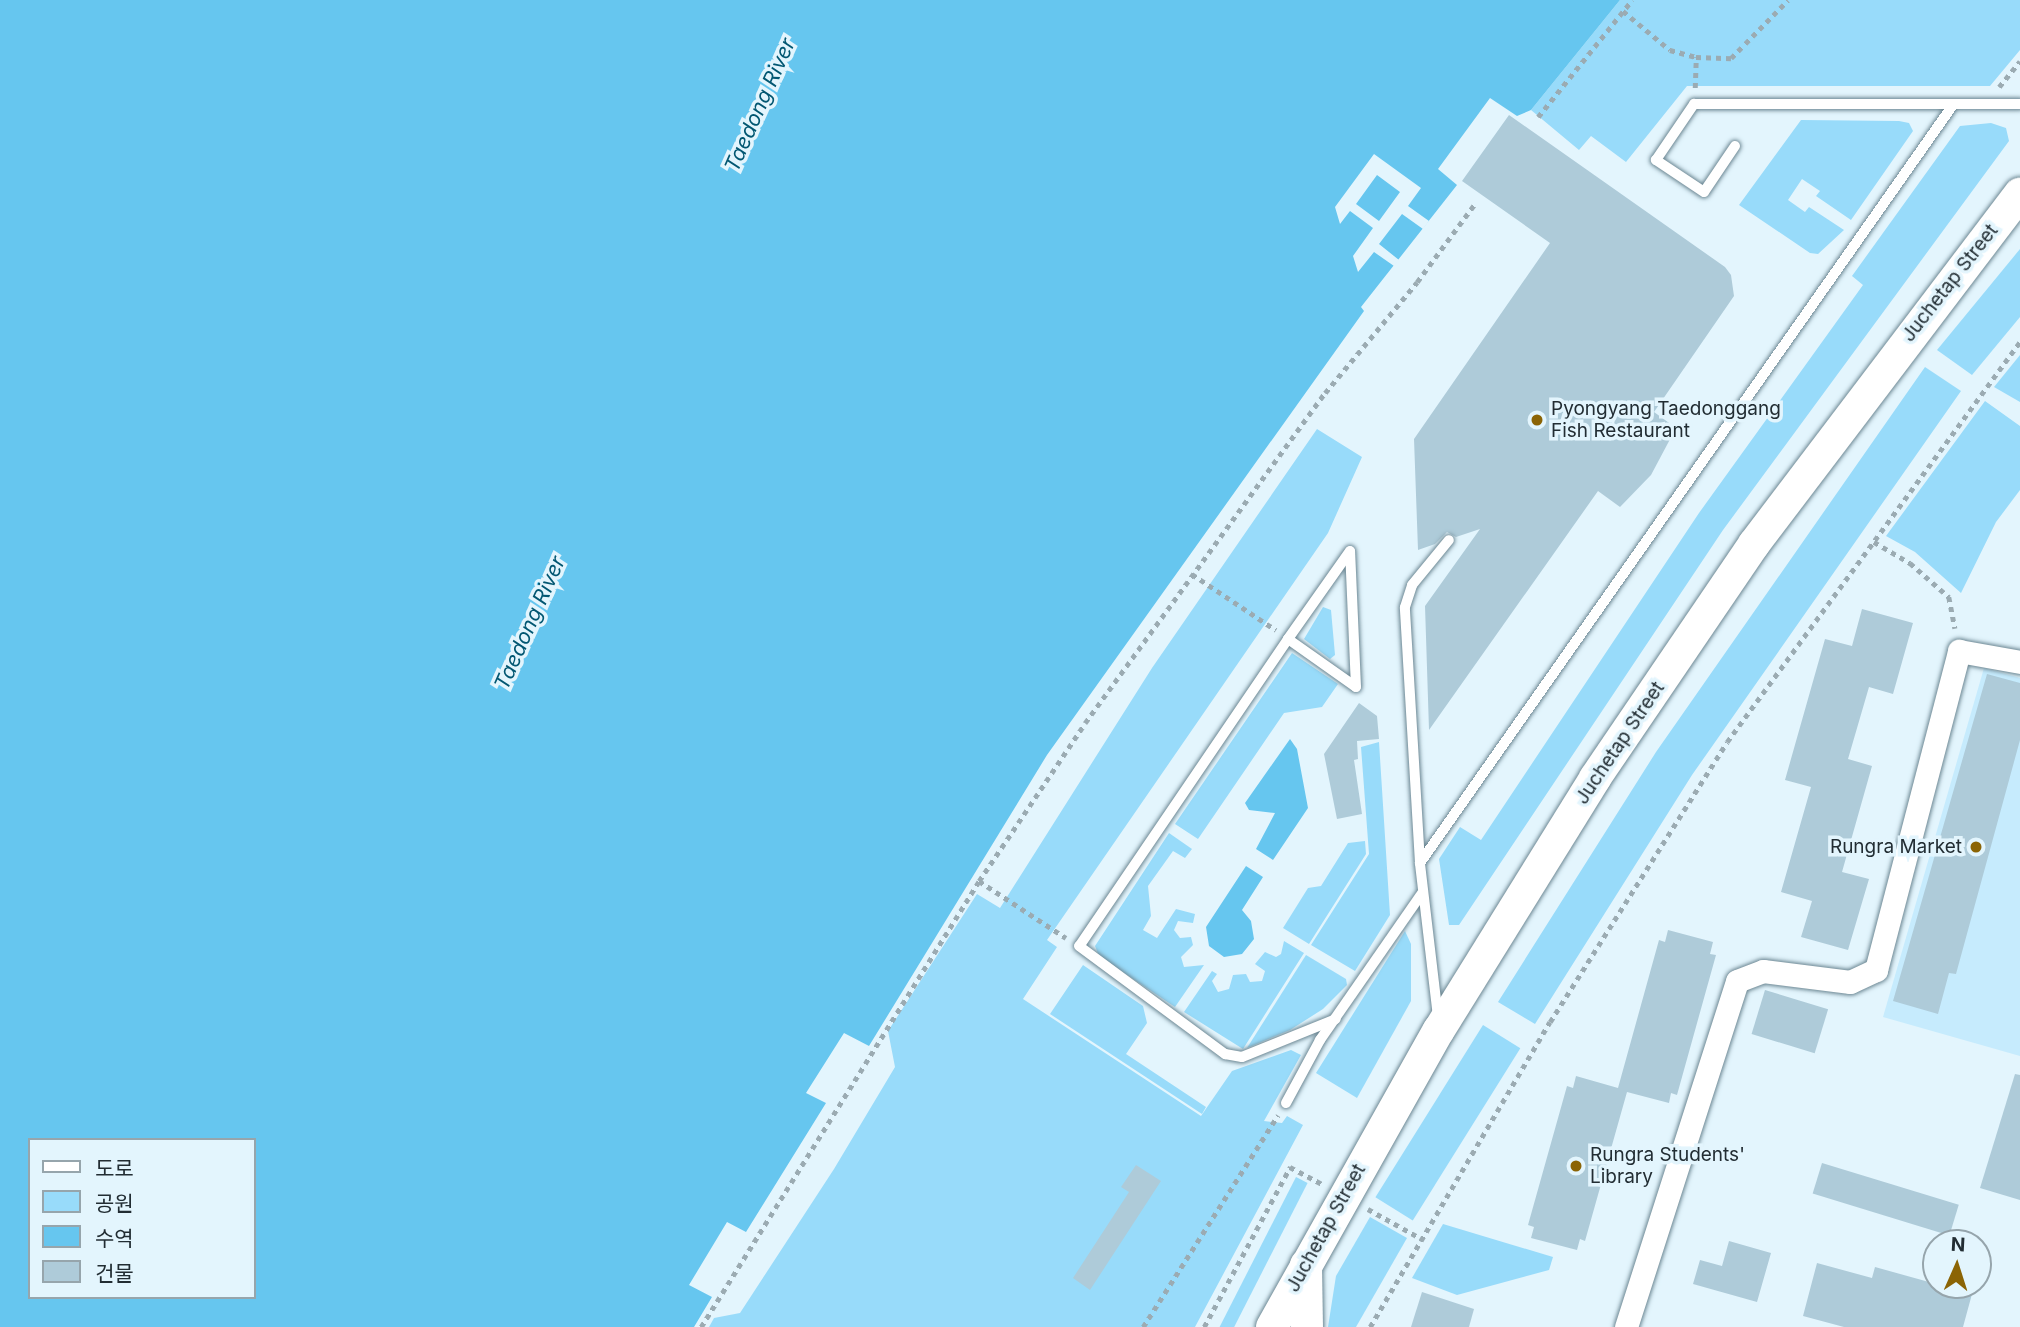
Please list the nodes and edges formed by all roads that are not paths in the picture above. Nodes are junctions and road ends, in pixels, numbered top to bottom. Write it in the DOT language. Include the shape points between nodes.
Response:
graph roads {
  1 [pos="2020,104"];
  2 [pos="1953,105"];
  3 [pos="1735,146"];
  4 [pos="2020,194"];
  5 [pos="1449,540"];
  6 [pos="1288,639"];
  7 [pos="2020,662"];
  8 [pos="1420,863"];
  9 [pos="1422,893"];
  10 [pos="1336,1019"];
  11 [pos="1439,1030"];
  12 [pos="1286,1103"];
  13 [pos="1306,1263"];
  14 [pos="1272,1327"];
  15 [pos="1307,1327"];
  16 [pos="1626,1327"];
  1 -- 2 [label="lane"];
  2 -- 3 [label="lane" via="1694,104 1656,160 1704,192"];
  2 -- 8 [label="lane"];
  4 -- 11 [label="main road, Juchetap Street" via="1746,555 1595,778"];
  5 -- 8 [label="lane" via="1412,585 1405,607"];
  6 -- 6 [label="lane" via="1343,562 1350,551 1356,687"];
  6 -- 10 [label="lane" via="1079,946 1225,1054 1242,1057"];
  7 -- 16 [label="street" via="1959,651 1876,970 1850,982 1763,971 1737,981"];
  8 -- 9 [label="lane"];
  9 -- 10 [label="lane"];
  9 -- 11 [label="lane"];
  10 -- 12 [label="lane"];
  11 -- 13 [label="main road, Juchetap Street"];
  13 -- 14 [label="main road, Juchetap Street"];
  13 -- 15 [label="main road"];
}
